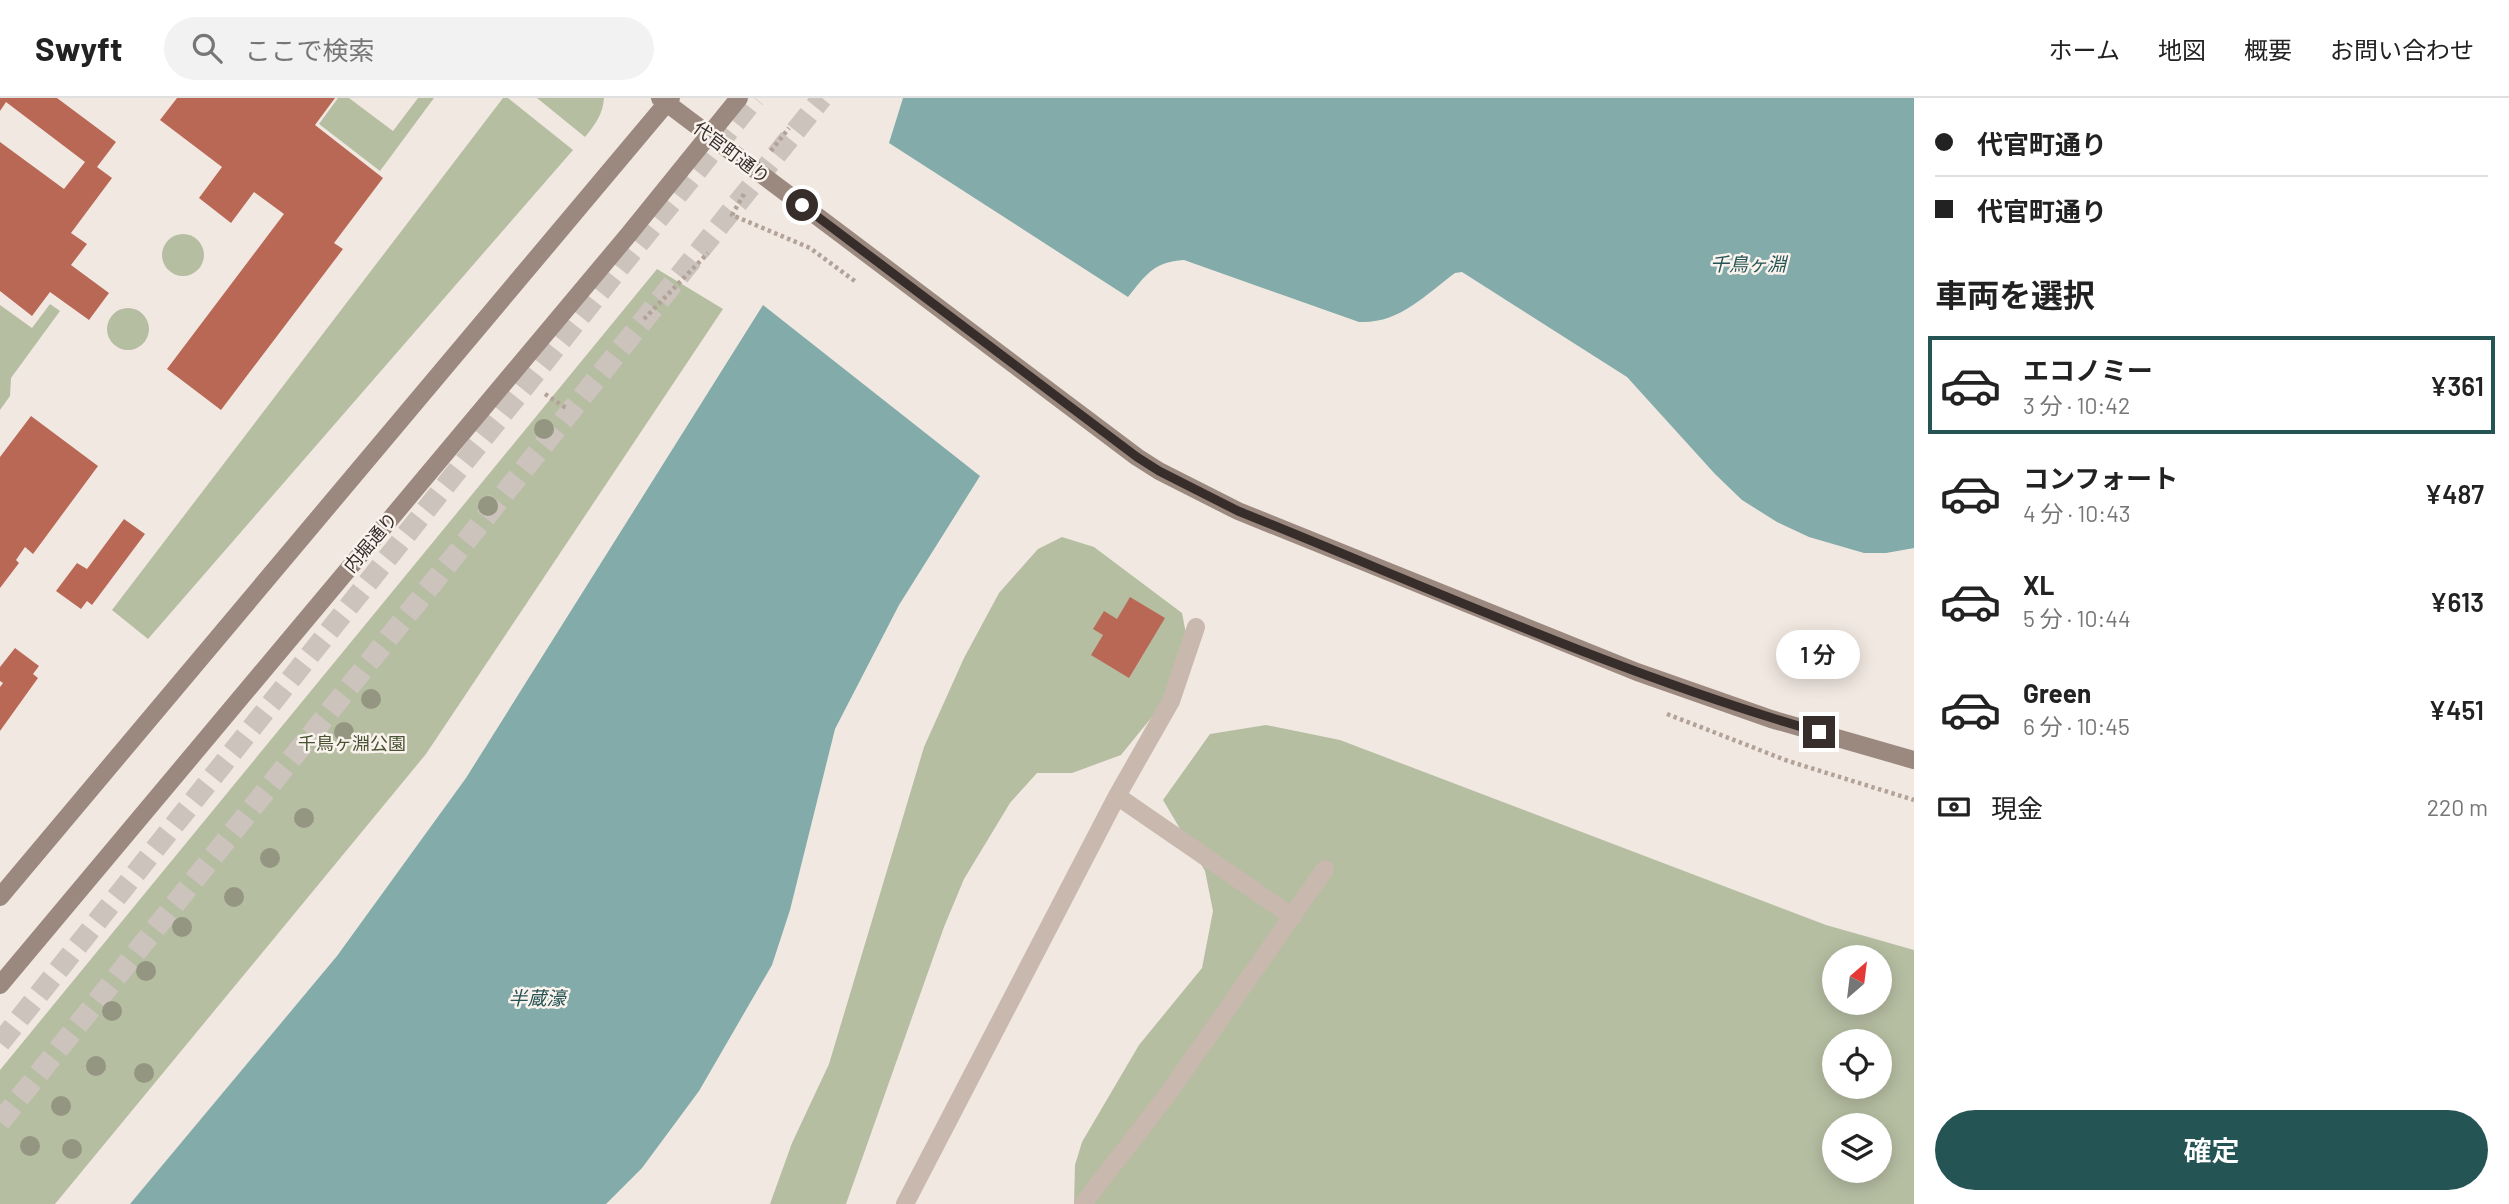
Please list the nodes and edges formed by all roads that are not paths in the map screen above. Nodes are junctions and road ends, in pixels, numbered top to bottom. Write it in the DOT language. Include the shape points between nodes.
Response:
graph roads {
  1 [pos="739,98"];
  2 [pos="666,100"];
  3 [pos="709,134"];
  4 [pos="1196,627"];
  5 [pos="1914,760"];
  6 [pos="1117,796"];
  7 [pos="1325,869"];
  8 [pos="0,897"];
  9 [pos="1293,917"];
  10 [pos="0,985"];
  11 [pos="905,1204"];
  12 [pos="1083,1204"];
  1 -- 3 [label="main road, 内堀通り"];
  2 -- 3 [label="main road, 代官町通り"];
  2 -- 8 [label="main road"];
  3 -- 5 [label="main road, 代官町通り" via="1137,457 1180,482 1238,511 1637,672 1771,719"];
  3 -- 10 [label="main road, 内堀通り"];
  4 -- 6 [label="lane" via="1171,701"];
  6 -- 9 [label="lane"];
  6 -- 11 [label="lane"];
  7 -- 9 [label="lane"];
  9 -- 12 [label="lane"];
}
